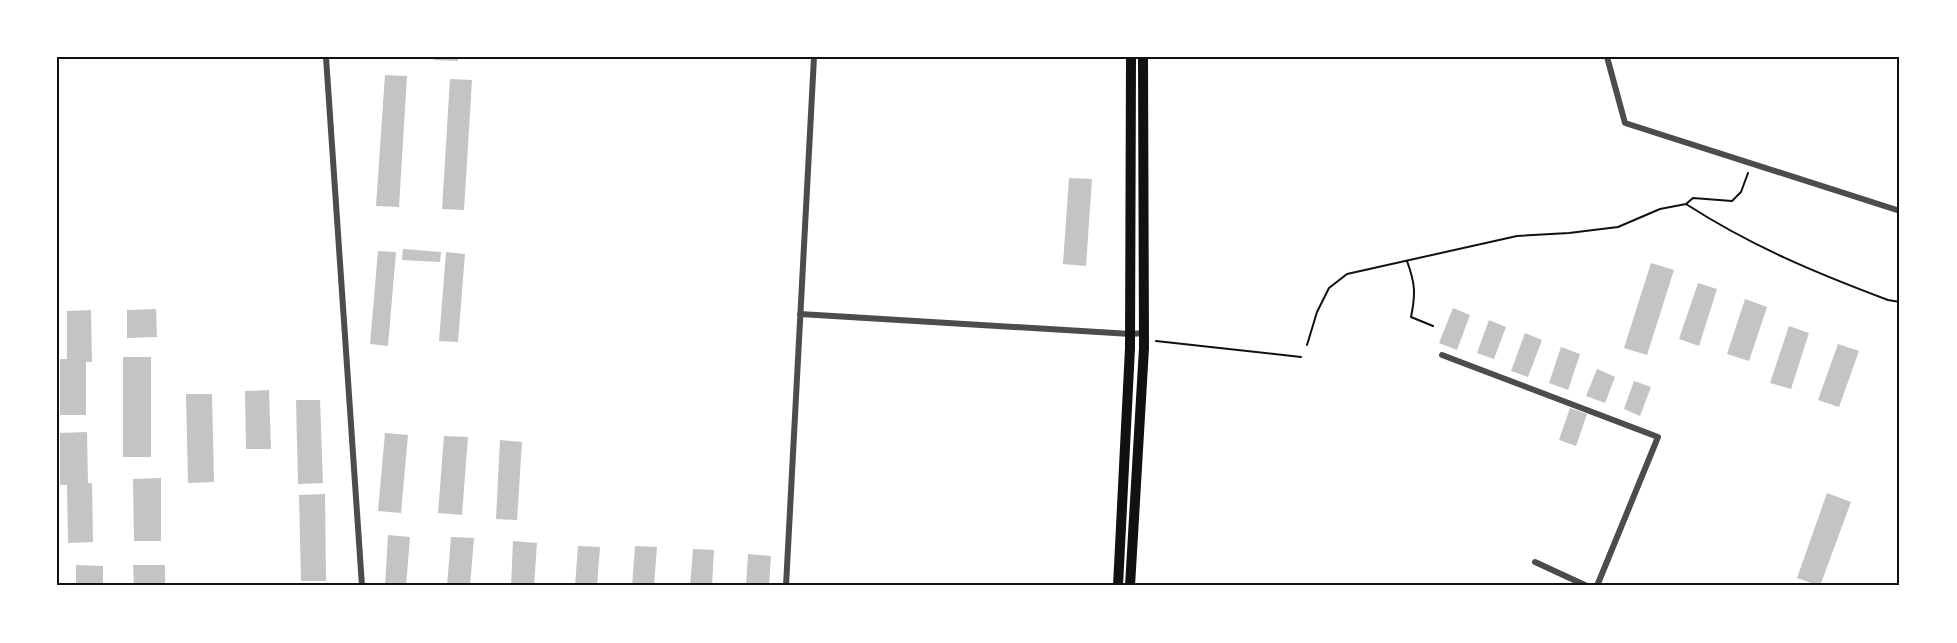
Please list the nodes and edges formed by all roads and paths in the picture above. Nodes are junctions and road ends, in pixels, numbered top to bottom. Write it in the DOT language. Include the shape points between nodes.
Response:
graph roads {
  1 [pos="326,57"];
  2 [pos="813,57"];
  3 [pos="1131,57"];
  4 [pos="1143,57"];
  5 [pos="1607,57"];
  6 [pos="1751,163"];
  7 [pos="1686,204"];
  8 [pos="1900,211"];
  9 [pos="1407,261"];
  10 [pos="1900,302"];
  11 [pos="800,314"];
  12 [pos="1433,326"];
  13 [pos="1131,334"];
  14 [pos="1144,337"];
  15 [pos="1307,345"];
  16 [pos="1442,355"];
  17 [pos="1301,357"];
  18 [pos="1535,562"];
  19 [pos="362,586"];
  20 [pos="786,586"];
  21 [pos="1118,586"];
  22 [pos="1130,586"];
  23 [pos="1587,586"];
  24 [pos="1597,586"];
  1 -- 19 [label="street"];
  2 -- 11 [label="street"];
  3 -- 13 [label="main road"];
  4 -- 14 [label="main road"];
  5 -- 6 [label="street" via="1624,123"];
  6 -- 7 [label="path" via="1742,192 1732,201 1693,198"];
  6 -- 8 [label="street"];
  7 -- 9 [label="path" via="1660,209 1618,227 1517,236"];
  7 -- 10 [label="path" via="1768,252"];
  9 -- 12 [label="path" via="1414,281 1411,316"];
  9 -- 15 [label="path" via="1347,274 1329,288"];
  11 -- 13 [label="street"];
  11 -- 20 [label="street"];
  13 -- 14 [label="street"];
  13 -- 21 [label="main road"];
  14 -- 17 [label="path"];
  14 -- 22 [label="main road"];
  16 -- 24 [label="street" via="1658,437"];
  18 -- 23 [label="street"];
}
